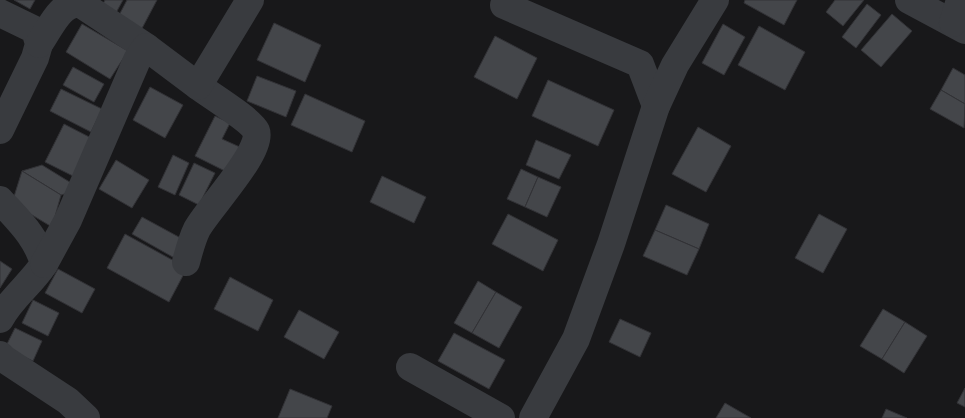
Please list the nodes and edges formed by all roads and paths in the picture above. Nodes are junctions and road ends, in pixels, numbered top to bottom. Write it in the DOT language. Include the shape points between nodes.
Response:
graph roads {
  1 [pos="250,0"];
  2 [pos="715,0"];
  3 [pos="909,0"];
  4 [pos="504,5"];
  5 [pos="0,13"];
  6 [pos="959,18"];
  7 [pos="39,44"];
  8 [pos="146,48"];
  9 [pos="198,86"];
  10 [pos="656,106"];
  11 [pos="0,130"];
  12 [pos="0,200"];
  13 [pos="186,262"];
  14 [pos="44,264"];
  15 [pos="0,319"];
  16 [pos="0,355"];
  17 [pos="410,367"];
  18 [pos="86,418"];
  19 [pos="501,418"];
  20 [pos="533,418"];
  1 -- 9 [label="street"];
  2 -- 10 [label="street" via="675,65"];
  3 -- 6 [label="street"];
  4 -- 10 [label="street" via="640,64"];
  5 -- 7 [label="street" via="35,30"];
  7 -- 8 [label="street" via="64,7 72,3 81,4"];
  7 -- 11 [label="street"];
  8 -- 9 [label="street"];
  8 -- 14 [label="street" via="137,60 68,220"];
  9 -- 13 [label="street" via="251,126 257,137 256,145 197,229"];
  10 -- 20 [label="street" via="576,339"];
  12 -- 14 [label="street" via="33,237"];
  14 -- 15 [label="street" via="6,307"];
  16 -- 18 [label="street" via="68,400"];
  17 -- 19 [label="street"];
}
